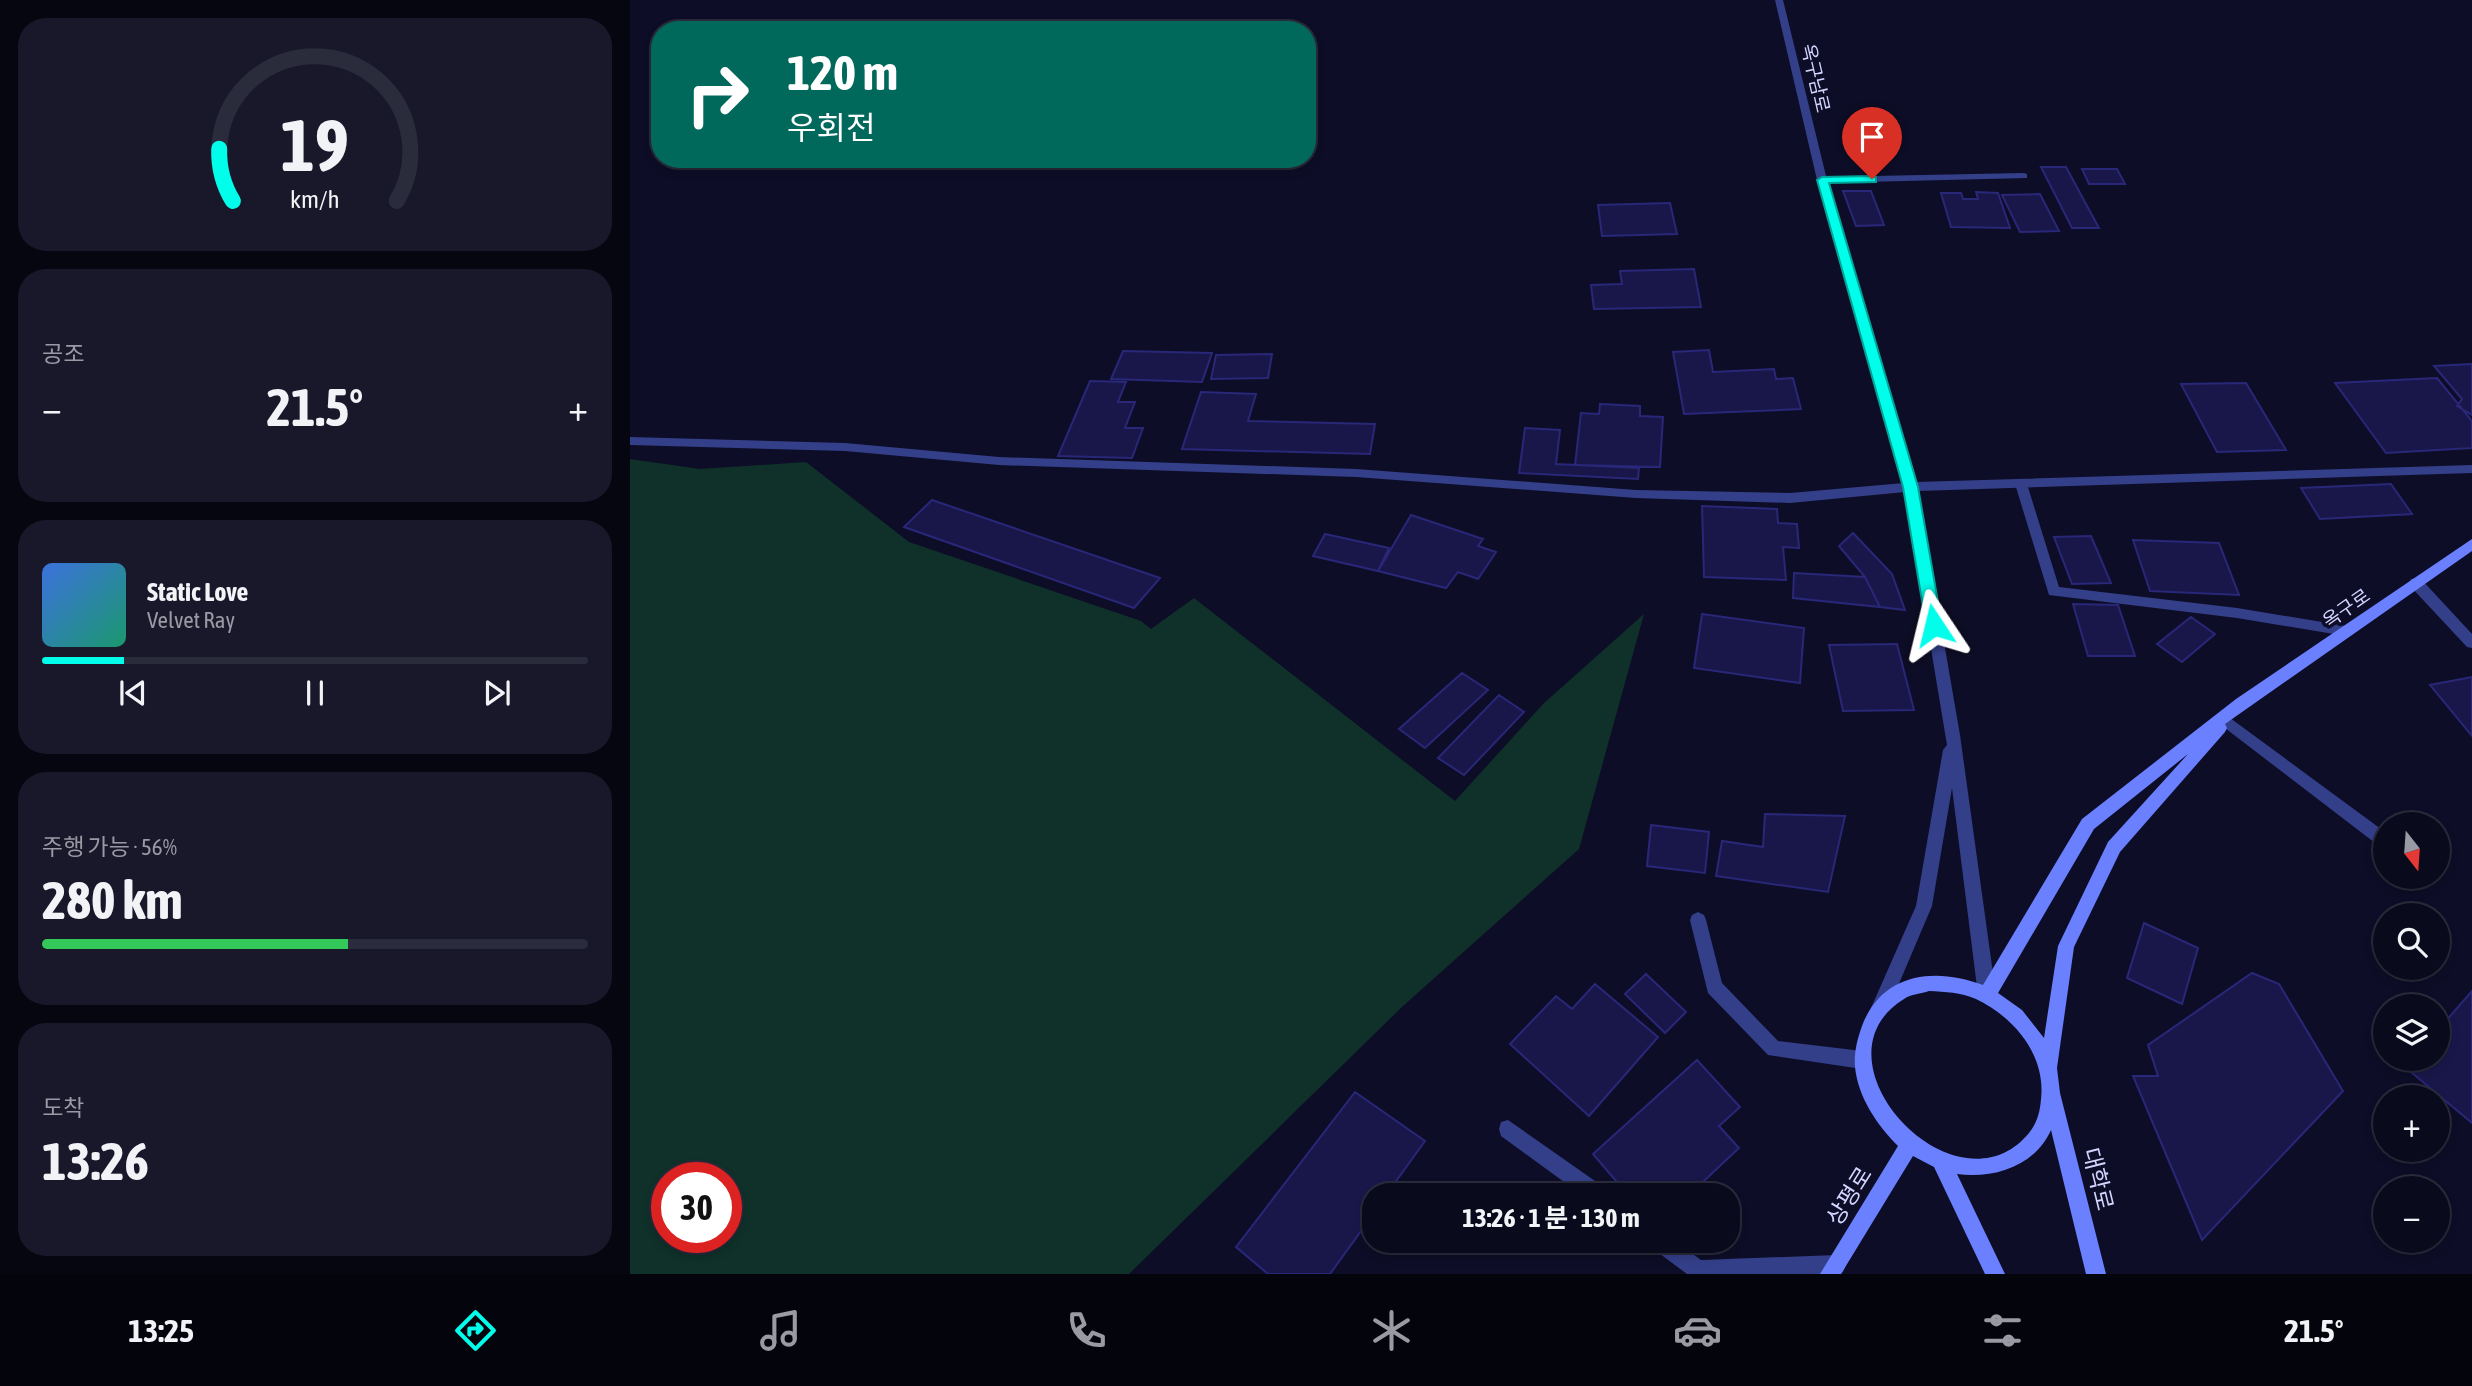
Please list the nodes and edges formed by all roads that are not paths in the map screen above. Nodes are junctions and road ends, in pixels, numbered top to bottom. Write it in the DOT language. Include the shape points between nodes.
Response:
graph roads {
  1 [pos="1779,0"];
  2 [pos="2024,176"];
  3 [pos="1822,180"];
  4 [pos="630,441"];
  5 [pos="2472,469"];
  6 [pos="2021,484"];
  7 [pos="1911,487"];
  8 [pos="2472,544"];
  9 [pos="2416,583"];
  10 [pos="2346,631"];
  11 [pos="2472,643"];
  12 [pos="2242,703"];
  13 [pos="2226,721"];
  14 [pos="1953,734"];
  15 [pos="2373,832"];
  16 [pos="1698,920"];
  17 [pos="1987,995"];
  18 [pos="1880,1008"];
  19 [pos="1863,1060"];
  20 [pos="2049,1066"];
  21 [pos="2052,1096"];
  22 [pos="1508,1129"];
  23 [pos="1910,1144"];
  24 [pos="1941,1161"];
  25 [pos="1582,1183"];
  26 [pos="1675,1253"];
  27 [pos="1833,1270"];
  28 [pos="1995,1274"];
  29 [pos="2096,1274"];
  1 -- 3 [label="street, 옥구남로"];
  2 -- 3 [label="street"];
  3 -- 7 [label="street, 옥구남로"];
  4 -- 7 [label="street" via="845,447 999,461 1356,473 1636,494 1790,498"];
  5 -- 6 [label="street"];
  6 -- 7 [label="street"];
  6 -- 10 [label="street" via="2054,591"];
  7 -- 14 [label="street, 옥구남로"];
  8 -- 9 [label="main road, 옥구로"];
  9 -- 10 [label="main road, 옥구로"];
  9 -- 11 [label="street"];
  10 -- 12 [label="main road, 옥구로"];
  12 -- 13 [label="main road"];
  12 -- 17 [label="main road" via="2088,824"];
  13 -- 15 [label="street"];
  13 -- 20 [label="main road" via="2114,847 2066,946"];
  14 -- 17 [label="street, 옥구남로"];
  14 -- 18 [label="street" via="1924,906"];
  16 -- 19 [label="street" via="1714,987 1774,1049"];
  17 -- 18 [label="main road" via="1958,985 1929,983 1902,991"];
  17 -- 20 [label="main road" via="2014,1013 2035,1037"];
  18 -- 19 [label="main road" via="1867,1031"];
  19 -- 23 [label="main road" via="1869,1091 1885,1120"];
  20 -- 21 [label="main road"];
  21 -- 24 [label="main road" via="2046,1124 2030,1147 2004,1162 1974,1168"];
  21 -- 29 [label="main road, 대학로"];
  22 -- 25 [label="street"];
  23 -- 24 [label="main road"];
  23 -- 27 [label="main road, 상평로"];
  24 -- 28 [label="main road"];
  26 -- 27 [label="street" via="1698,1270"];
}
